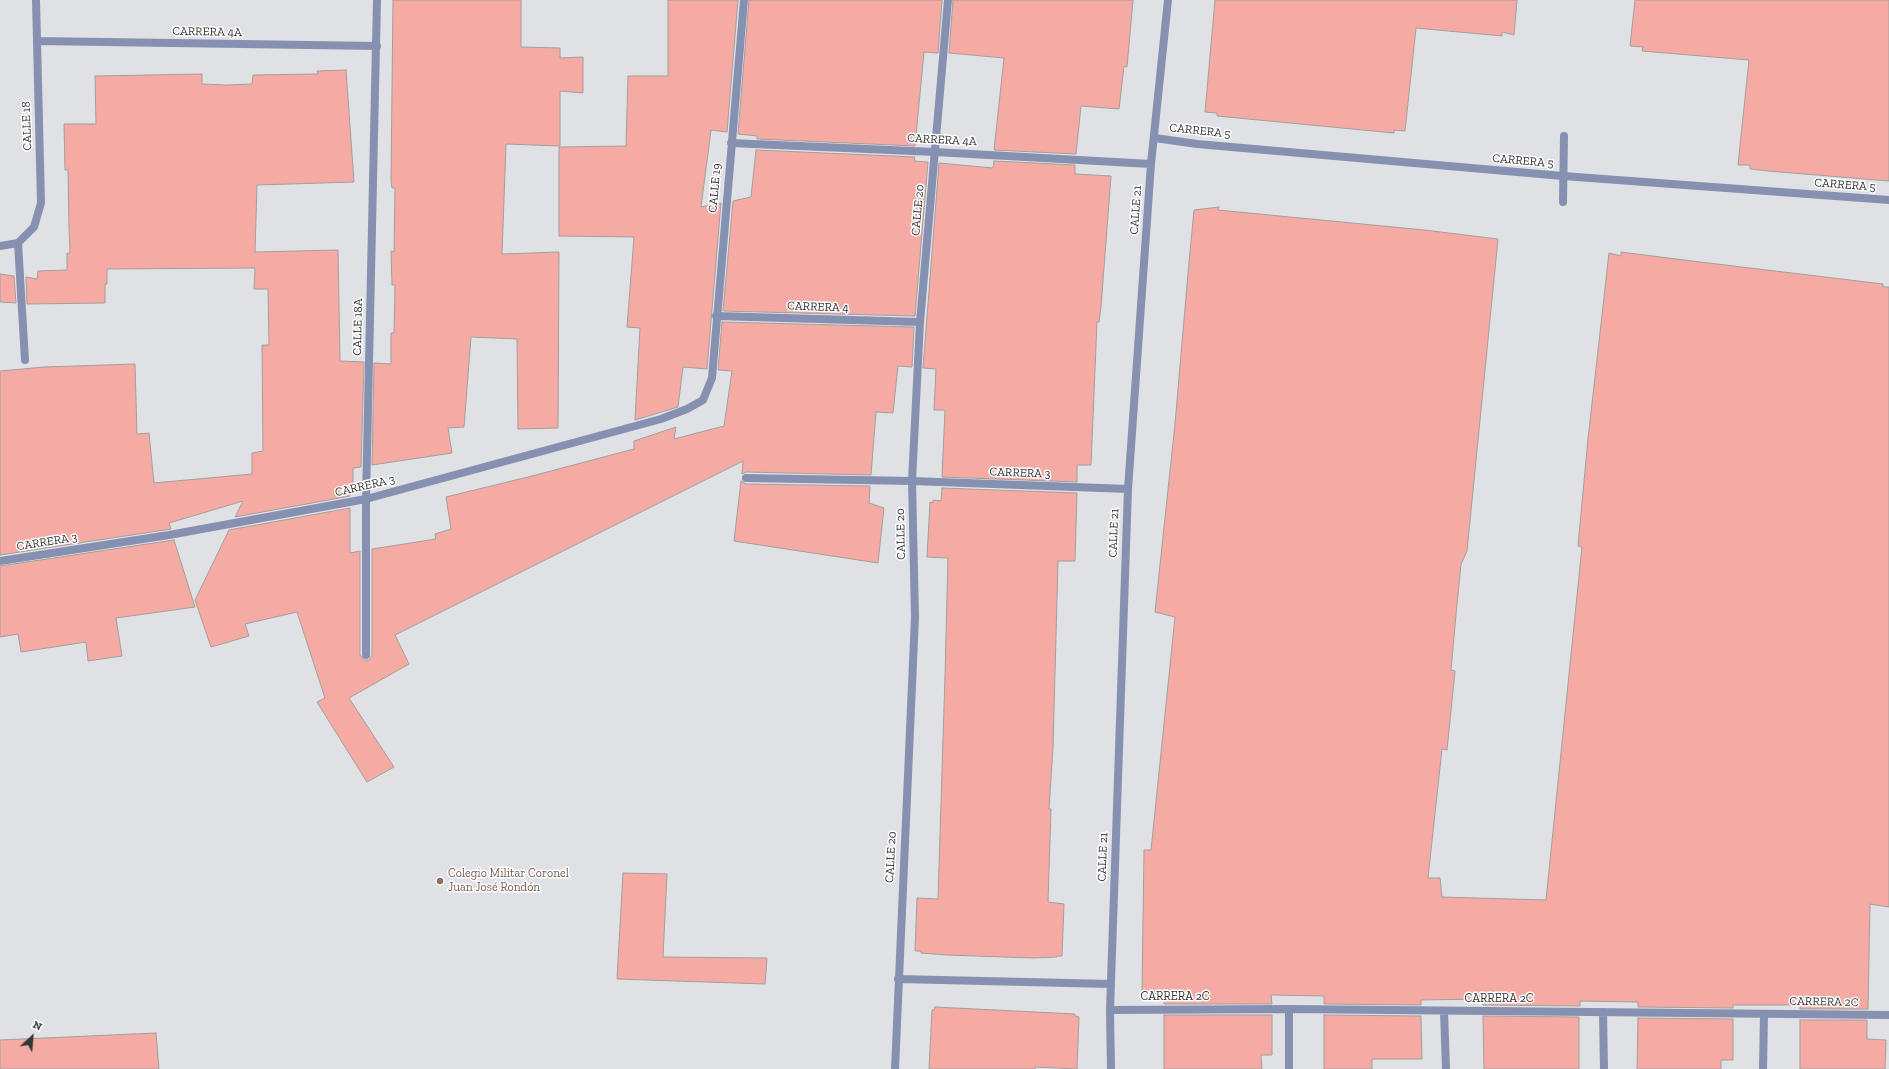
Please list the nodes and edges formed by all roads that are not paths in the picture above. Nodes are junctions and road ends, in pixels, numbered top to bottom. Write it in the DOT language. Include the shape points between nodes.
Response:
graph roads {
  1 [pos="36,0"];
  2 [pos="377,0"];
  3 [pos="744,0"];
  4 [pos="948,0"];
  5 [pos="1168,0"];
  6 [pos="37,41"];
  7 [pos="377,46"];
  8 [pos="1564,136"];
  9 [pos="1154,138"];
  10 [pos="730,143"];
  11 [pos="935,152"];
  12 [pos="1151,164"];
  13 [pos="1563,176"];
  14 [pos="1889,200"];
  15 [pos="1563,202"];
  16 [pos="18,243"];
  17 [pos="0,246"];
  18 [pos="716,316"];
  19 [pos="920,322"];
  20 [pos="25,360"];
  21 [pos="712,378"];
  22 [pos="746,478"];
  23 [pos="912,480"];
  24 [pos="1128,489"];
  25 [pos="366,499"];
  26 [pos="0,561"];
  27 [pos="366,655"];
  28 [pos="898,979"];
  29 [pos="1111,984"];
  30 [pos="1288,1009"];
  31 [pos="1110,1010"];
  32 [pos="1444,1011"];
  33 [pos="1604,1012"];
  34 [pos="1764,1014"];
  35 [pos="1889,1015"];
  36 [pos="895,1069"];
  37 [pos="1111,1069"];
  38 [pos="1290,1069"];
  39 [pos="1446,1069"];
  40 [pos="1604,1069"];
  41 [pos="1763,1069"];
  1 -- 6 [label="street, CALLE 18"];
  2 -- 7 [label="street, CALLE 18A"];
  3 -- 10 [label="street, CALLE 19"];
  4 -- 11 [label="street, CALLE 20"];
  5 -- 9 [label="street, CALLE 21"];
  6 -- 7 [label="street, CARRERA 4A"];
  6 -- 16 [label="street, CALLE 18" via="41,203 34,227"];
  7 -- 25 [label="street, CALLE 18A"];
  8 -- 13 [label="street"];
  9 -- 12 [label="street, CALLE 21"];
  9 -- 13 [label="street, CARRERA 5"];
  10 -- 11 [label="street, CARRERA 4A"];
  10 -- 18 [label="street, CALLE 19"];
  11 -- 12 [label="street, CARRERA 4A"];
  11 -- 19 [label="street, CALLE 20"];
  12 -- 24 [label="street, CALLE 21"];
  13 -- 14 [label="street, CARRERA 5"];
  13 -- 15 [label="street"];
  16 -- 17 [label="street"];
  16 -- 20 [label="street"];
  18 -- 19 [label="street, CARRERA 4"];
  18 -- 21 [label="street, CALLE 19"];
  19 -- 23 [label="street, CALLE 20"];
  21 -- 25 [label="street, CARRERA 3" via="703,400 661,419"];
  22 -- 23 [label="street, CARRERA 3"];
  23 -- 24 [label="street, CARRERA 3"];
  23 -- 28 [label="street, CALLE 20" via="915,617"];
  24 -- 29 [label="street, CALLE 21"];
  25 -- 26 [label="street, CARRERA 3" via="169,535"];
  25 -- 27 [label="street, CALLE 18A"];
  28 -- 29 [label="street"];
  28 -- 36 [label="street, CALLE 20"];
  29 -- 31 [label="street, CALLE 21"];
  30 -- 31 [label="street, CARRERA 2C"];
  30 -- 32 [label="street, CARRERA 2C"];
  30 -- 38 [label="street"];
  31 -- 37 [label="street, CALLE 21"];
  32 -- 33 [label="street, CARRERA 2C"];
  32 -- 39 [label="street"];
  33 -- 34 [label="street, CARRERA 2C"];
  33 -- 40 [label="street"];
  34 -- 35 [label="street, CARRERA 2C"];
  34 -- 41 [label="street"];
}
